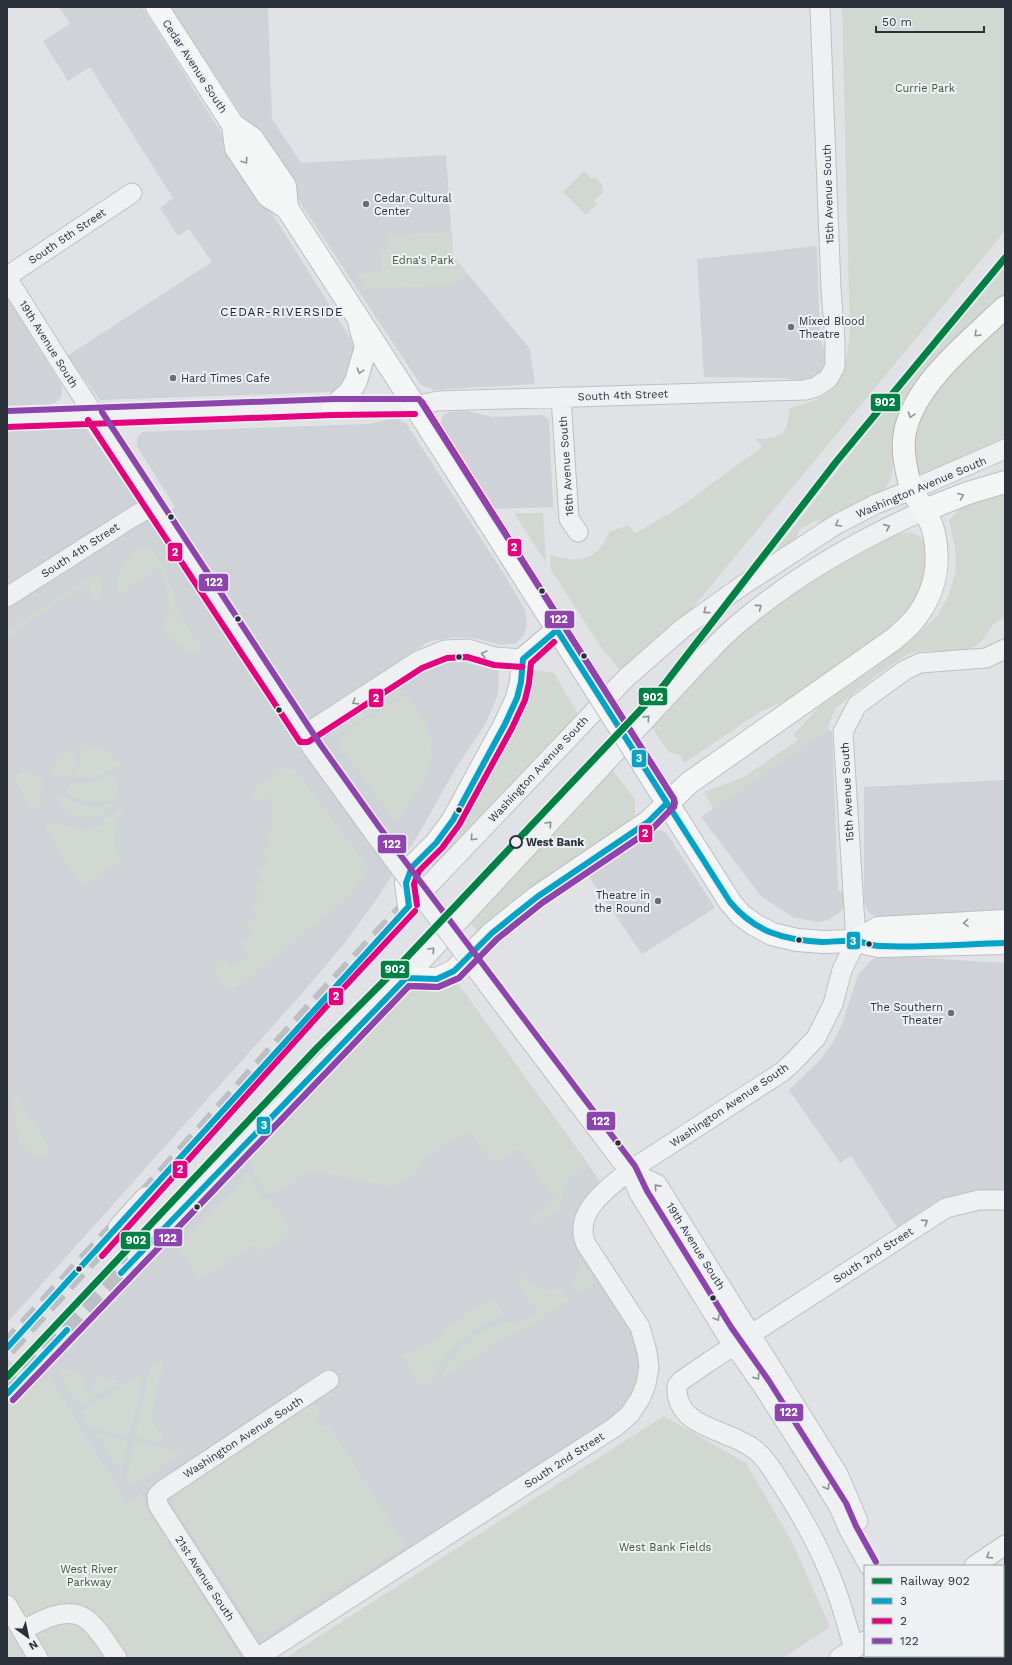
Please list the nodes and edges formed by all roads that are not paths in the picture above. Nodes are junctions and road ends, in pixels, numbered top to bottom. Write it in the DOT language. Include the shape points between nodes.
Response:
graph roads {
  1 [pos="157,7"];
  2 [pos="820,7"];
  3 [pos="132,193"];
  4 [pos="8,281"];
  5 [pos="1005,307"];
  6 [pos="359,319"];
  7 [pos="828,379"];
  8 [pos="561,397"];
  9 [pos="415,406"];
  10 [pos="333,407"];
  11 [pos="96,416"];
  12 [pos="7,419"];
  13 [pos="1005,449"];
  14 [pos="1005,482"];
  15 [pos="911,490"];
  16 [pos="155,505"];
  17 [pos="925,510"];
  18 [pos="578,532"];
  19 [pos="7,598"];
  20 [pos="557,630"];
  21 [pos="1005,649"];
  22 [pos="523,659"];
  23 [pos="304,735"];
  24 [pos="667,804"];
  25 [pos="409,906"];
  26 [pos="1005,922"];
  27 [pos="856,941"];
  28 [pos="1005,943"];
  29 [pos="406,978"];
  30 [pos="629,1171"];
  31 [pos="145,1197"];
  32 [pos="1005,1200"];
  33 [pos="118,1227"];
  34 [pos="137,1258"];
  35 [pos="750,1335"];
  36 [pos="734,1345"];
  37 [pos="330,1380"];
  38 [pos="157,1496"];
  39 [pos="1005,1545"];
  40 [pos="869,1565"];
  41 [pos="870,1565"];
  42 [pos="975,1565"];
  43 [pos="7,1605"];
  44 [pos="22,1631"];
  45 [pos="853,1649"];
  46 [pos="38,1658"];
  47 [pos="117,1658"];
  48 [pos="257,1658"];
  1 -- 6 [label="main road, Cedar Avenue South" via="233,125 252,138 284,186 287,208"];
  2 -- 7 [label="street, 15th Avenue South" via="835,340 835,367"];
  3 -- 4 [label="street, South 5th Street" via="15,271"];
  4 -- 11 [label="street, 19th Avenue South"];
  5 -- 15 [label="main road, one-way" via="937,373 915,404 905,433 904,459"];
  6 -- 9 [label="main road, Cedar Avenue South"];
  6 -- 10 [label="main road, one-way" via="366,347 363,360 350,392"];
  7 -- 8 [label="street, South 4th Street" via="816,387 805,390"];
  8 -- 9 [label="street, South 4th Street" via="438,401"];
  8 -- 18 [label="street, 16th Avenue South" via="569,519"];
  9 -- 10 [label="street, South 4th Street"];
  9 -- 20 [label="main road, Cedar Avenue South"];
  10 -- 11 [label="street, South 4th Street"];
  11 -- 12 [label="street, South 4th Street"];
  11 -- 16 [label="street, 19th Avenue South"];
  13 -- 15 [label="street, Washington Avenue South"];
  17 -- 14 [label="main road, Washington Avenue South, one-way"];
  15 -- 17 [label="main road"];
  15 -- 25 [label="street, Washington Avenue South, one-way" via="837,524 749,581 683,628 626,678"];
  16 -- 19 [label="street, South 4th Street"];
  16 -- 23 [label="street, 19th Avenue South"];
  17 -- 24 [label="main road" via="934,533 935,581 914,620 894,639 689,783"];
  29 -- 17 [label="street, Washington Avenue South, one-way" via="700,661 743,619 791,583 839,554 882,529"];
  20 -- 22 [label="main road"];
  20 -- 24 [label="main road, Cedar Avenue South, bridge"];
  21 -- 27 [label="street, 15th Avenue South" via="986,658 920,663 905,670 857,705 843,732"];
  22 -- 23 [label="street, one-way" via="495,657 468,649 445,650 418,661"];
  22 -- 25 [label="main road" via="517,698 505,724 453,820 436,843 412,868 406,884"];
  23 -- 30 [label="street, 19th Avenue South, bridge" via="374,833"];
  24 -- 27 [label="main road, Cedar Avenue South" via="730,902 745,918 772,934 797,940"];
  24 -- 29 [label="main road" via="648,822 537,897 492,933 454,971 436,979"];
  26 -- 27 [label="main road, one-way" via="878,928"];
  27 -- 28 [label="main road" via="878,946"];
  27 -- 30 [label="street, Washington Avenue South" via="842,970 833,1004 816,1038 794,1061 782,1072"];
  29 -- 34 [label="street, Washington Avenue South"];
  35 -- 30 [label="street, 19th Avenue South, one-way" via="657,1184"];
  30 -- 36 [label="street, 19th Avenue South, one-way" via="640,1195"];
  30 -- 48 [label="street, South 2nd Street" via="606,1188 592,1205 582,1225 582,1236 640,1327 644,1338 649,1367 646,1384 630,1414 615,1427"];
  31 -- 33 [label="street"];
  35 -- 32 [label="street, South 2nd Street, one-way" via="946,1208 979,1200"];
  35 -- 36 [label="street"];
  35 -- 41 [label="street, 19th Avenue South" via="838,1474 859,1523"];
  36 -- 40 [label="street, 19th Avenue South, one-way" via="839,1506 849,1530"];
  36 -- 45 [label="street" via="681,1381 677,1386 679,1404 693,1421 739,1440 754,1449 769,1464 814,1540 836,1590"];
  37 -- 38 [label="street, Washington Avenue South"];
  38 -- 48 [label="street, 21st Avenue South" via="158,1505"];
  39 -- 42 [label="street, one-way"];
  43 -- 44 [label="street"];
  44 -- 46 [label="street"];
  44 -- 47 [label="street" via="58,1615 80,1615 88,1619"];
}
